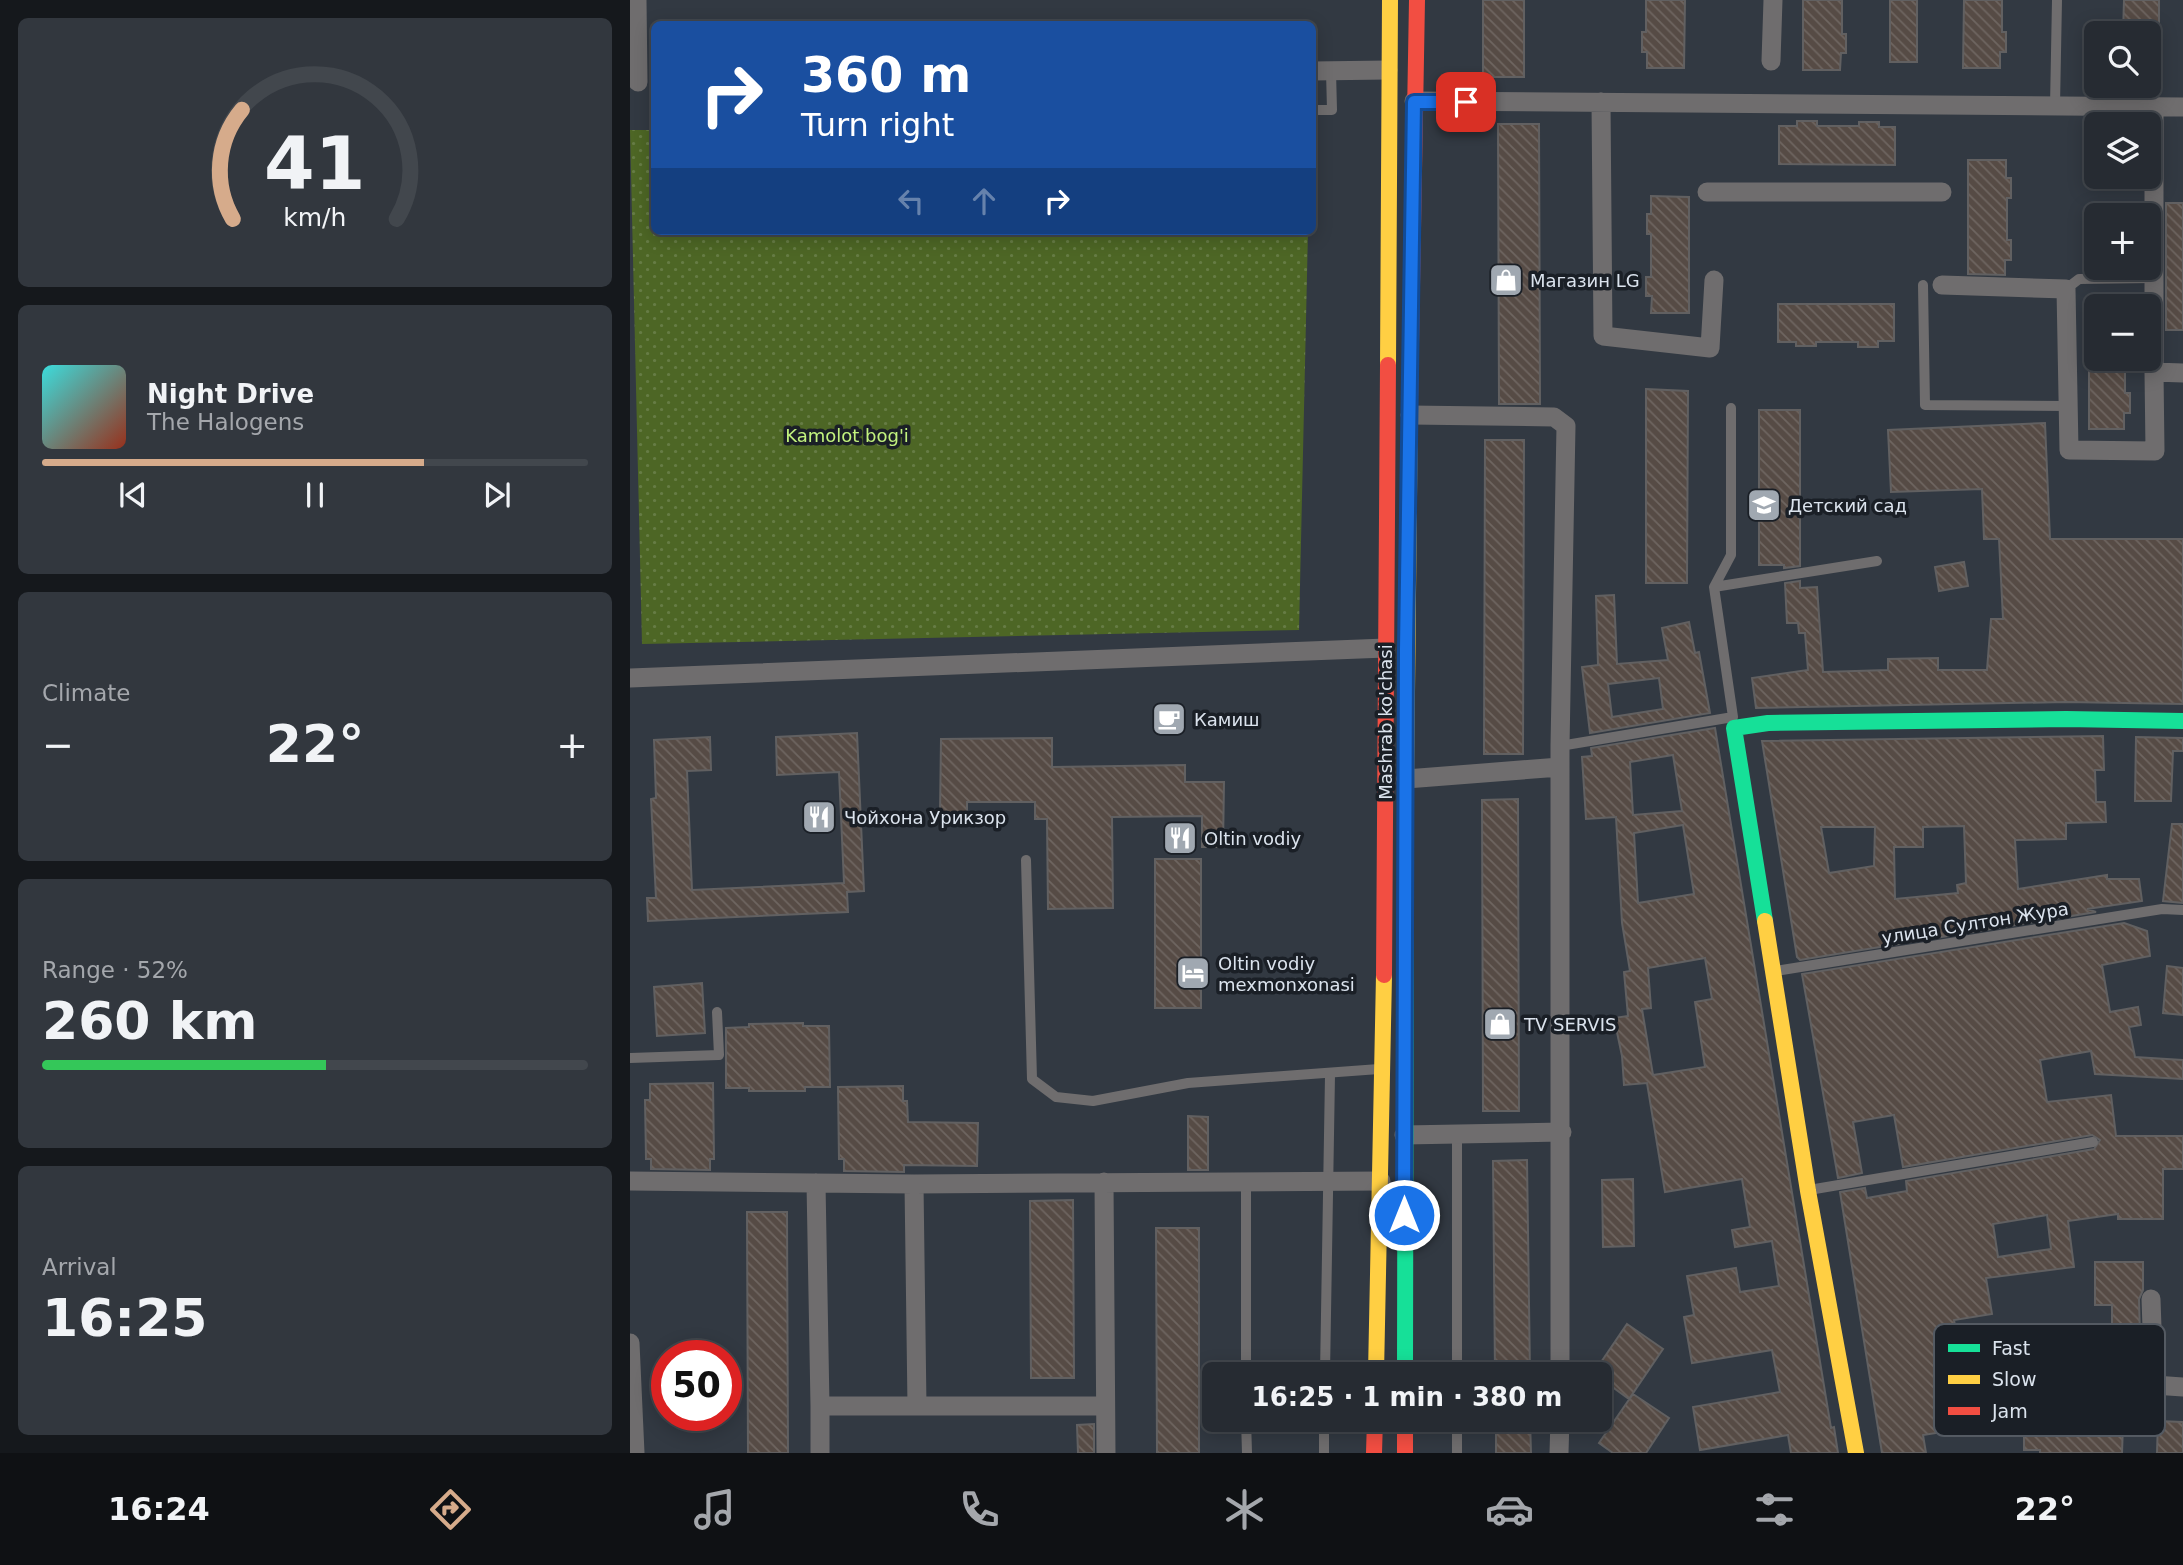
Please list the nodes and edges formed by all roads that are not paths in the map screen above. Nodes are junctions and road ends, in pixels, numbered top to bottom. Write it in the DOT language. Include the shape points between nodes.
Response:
graph roads {
  1 [pos="1390,0"];
  2 [pos="1417,0"];
  3 [pos="1773,0"];
  4 [pos="2057,0"];
  5 [pos="639,2"];
  6 [pos="634,29"];
  7 [pos="1771,61"];
  8 [pos="1388,69"];
  9 [pos="1322,71"];
  10 [pos="641,82"];
  11 [pos="1414,102"];
  12 [pos="1601,102"];
  13 [pos="2056,106"];
  14 [pos="2154,107"];
  15 [pos="2183,107"];
  16 [pos="1316,110"];
  17 [pos="1707,192"];
  18 [pos="1942,192"];
  19 [pos="2154,203"];
  20 [pos="2084,279"];
  21 [pos="1714,280"];
  22 [pos="2154,280"];
  23 [pos="1933,285"];
  24 [pos="2066,289"];
  25 [pos="2154,372"];
  26 [pos="2183,373"];
  27 [pos="2067,405"];
  28 [pos="1731,408"];
  29 [pos="1410,415"];
  30 [pos="1877,561"];
  31 [pos="1714,587"];
  32 [pos="1386,648"];
  33 [pos="630,678"];
  34 [pos="2183,721"];
  35 [pos="1734,723"];
  36 [pos="1560,746"];
  37 [pos="1560,767"];
  38 [pos="1406,779"];
  39 [pos="1026,860"];
  40 [pos="2183,911"];
  41 [pos="1772,972"];
  42 [pos="1384,992"];
  43 [pos="1403,992"];
  44 [pos="717,1012"];
  45 [pos="630,1058"];
  46 [pos="1382,1069"];
  47 [pos="1330,1075"];
  48 [pos="1562,1132"];
  49 [pos="1457,1134"];
  50 [pos="1404,1135"];
  51 [pos="2092,1142"];
  52 [pos="1329,1180"];
  53 [pos="630,1181"];
  54 [pos="1381,1181"];
  55 [pos="1104,1182"];
  56 [pos="1246,1182"];
  57 [pos="816,1183"];
  58 [pos="914,1184"];
  59 [pos="1808,1191"];
  60 [pos="2151,1299"];
  61 [pos="2152,1324"];
  62 [pos="630,1343"];
  63 [pos="1246,1362"];
  64 [pos="1325,1362"];
  65 [pos="1376,1362"];
  66 [pos="1405,1362"];
  67 [pos="1457,1362"];
  68 [pos="1560,1362"];
  69 [pos="2165,1386"];
  70 [pos="2183,1387"];
  71 [pos="820,1406"];
  72 [pos="917,1406"];
  73 [pos="1105,1406"];
  74 [pos="631,1417"];
  75 [pos="1246,1432"];
  76 [pos="1324,1432"];
  77 [pos="1375,1432"];
  78 [pos="1405,1432"];
  79 [pos="1457,1432"];
  80 [pos="1560,1432"];
  81 [pos="635,1453"];
  82 [pos="820,1453"];
  83 [pos="1106,1453"];
  84 [pos="1247,1453"];
  85 [pos="1324,1453"];
  86 [pos="1374,1453"];
  87 [pos="1405,1453"];
  88 [pos="1457,1453"];
  89 [pos="1559,1453"];
  90 [pos="1856,1453"];
  1 -- 8 [label="main road, Mashrab ko'chasi"];
  2 -- 11 [label="main road, Mashrab ko'chasi"];
  3 -- 7 [label="street"];
  4 -- 13 [label="lane"];
  5 -- 6 [label="street"];
  6 -- 10 [label="street"];
  8 -- 9 [label="street"];
  8 -- 32 [label="main road, Mashrab ko'chasi"];
  9 -- 16 [label="lane" via="1332,110"];
  11 -- 12 [label="street"];
  11 -- 29 [label="main road, Mashrab ko'chasi"];
  12 -- 13 [label="street"];
  12 -- 21 [label="street" via="1603,337 1710,348"];
  13 -- 14 [label="street"];
  14 -- 15 [label="street"];
  14 -- 19 [label="street"];
  17 -- 18 [label="street"];
  20 -- 24 [label="lane"];
  22 -- 25 [label="street"];
  23 -- 24 [label="street"];
  23 -- 27 [label="lane" via="1925,405"];
  24 -- 27 [label="street"];
  25 -- 26 [label="street"];
  25 -- 27 [label="street" via="2155,451 2069,450"];
  28 -- 31 [label="lane" via="1731,555"];
  29 -- 36 [label="street" via="1554,417 1566,426"];
  29 -- 38 [label="main road, Mashrab ko'chasi"];
  30 -- 31 [label="lane"];
  31 -- 35 [label="lane"];
  32 -- 33 [label="street"];
  32 -- 42 [label="main road, Mashrab ko'chasi"];
  34 -- 35 [label="main road"];
  35 -- 36 [label="lane"];
  35 -- 41 [label="main road"];
  36 -- 37 [label="street"];
  37 -- 38 [label="street"];
  37 -- 48 [label="street"];
  38 -- 43 [label="main road, Mashrab ko'chasi"];
  39 -- 47 [label="lane" via="1031,1079 1056,1097 1093,1101 1188,1083"];
  40 -- 41 [label="lane, улица Султон Жура" via="2162,909"];
  41 -- 59 [label="main road"];
  42 -- 43 [label="main road"];
  42 -- 46 [label="main road, Mashrab ko'chasi"];
  43 -- 50 [label="main road, Mashrab ko'chasi"];
  44 -- 45 [label="lane" via="719,1055"];
  46 -- 47 [label="lane"];
  46 -- 54 [label="main road, Mashrab ko'chasi"];
  47 -- 52 [label="lane"];
  48 -- 49 [label="street"];
  48 -- 68 [label="street"];
  49 -- 50 [label="street"];
  49 -- 67 [label="lane"];
  50 -- 66 [label="main road, Mashrab ko'chasi"];
  51 -- 59 [label="lane"];
  52 -- 54 [label="street"];
  52 -- 56 [label="street"];
  52 -- 64 [label="lane"];
  53 -- 57 [label="street"];
  54 -- 65 [label="main road, Mashrab ko'chasi"];
  55 -- 56 [label="street"];
  55 -- 58 [label="street"];
  55 -- 73 [label="street"];
  56 -- 63 [label="lane"];
  57 -- 58 [label="street"];
  57 -- 71 [label="street"];
  58 -- 72 [label="street"];
  59 -- 90 [label="main road"];
  60 -- 61 [label="street"];
  62 -- 74 [label="street"];
  69 -- 70 [label="street"];
  71 -- 72 [label="street"];
  71 -- 82 [label="street"];
  72 -- 73 [label="street"];
  73 -- 83 [label="street"];
  74 -- 81 [label="street"];
  75 -- 84 [label="lane"];
  76 -- 85 [label="lane"];
  77 -- 86 [label="main road"];
  78 -- 87 [label="main road"];
  79 -- 88 [label="lane"];
  80 -- 89 [label="street"];
}
